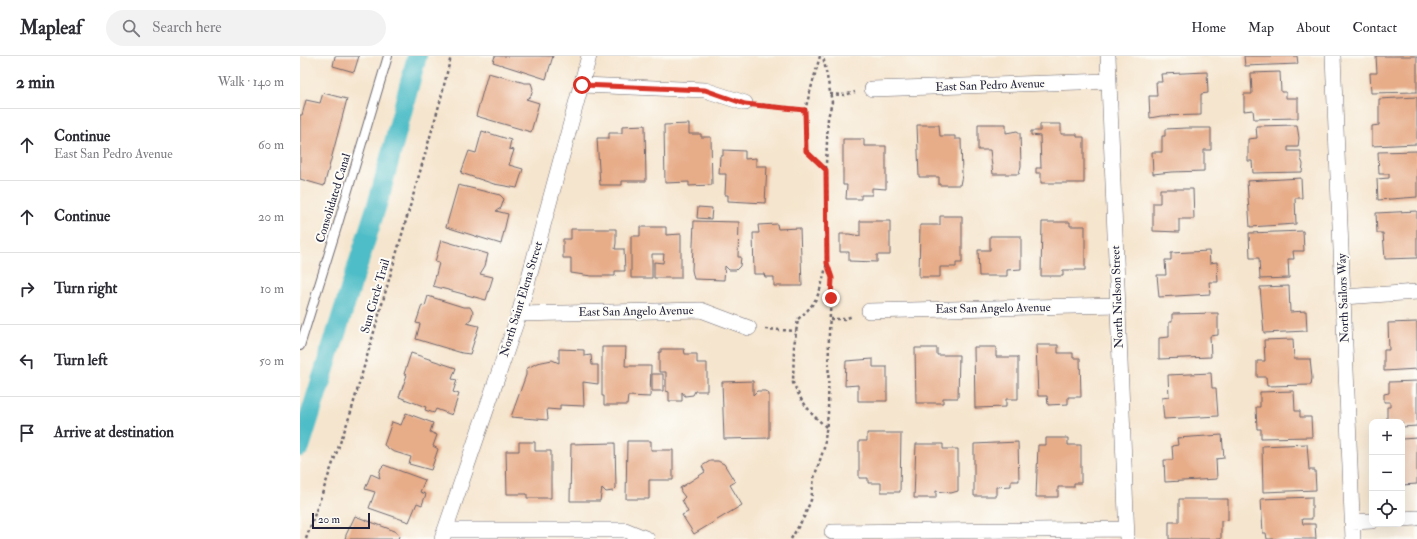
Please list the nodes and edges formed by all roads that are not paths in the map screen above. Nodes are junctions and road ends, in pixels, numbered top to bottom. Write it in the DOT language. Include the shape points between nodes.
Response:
graph roads {
  1 [pos="388,56"];
  2 [pos="589,56"];
  3 [pos="1108,56"];
  4 [pos="1333,56"];
  5 [pos="1109,81"];
  6 [pos="582,85"];
  7 [pos="872,89"];
  8 [pos="745,104"];
  9 [pos="1417,292"];
  10 [pos="1343,297"];
  11 [pos="1118,305"];
  12 [pos="869,311"];
  13 [pos="519,314"];
  14 [pos="749,328"];
  15 [pos="300,346"];
  16 [pos="1417,518"];
  17 [pos="1405,519"];
  18 [pos="1369,521"];
  19 [pos="1352,522"];
  20 [pos="832,532"];
  21 [pos="1127,534"];
  22 [pos="443,535"];
  23 [pos="647,539"];
  24 [pos="1353,539"];
  1 -- 15 [label="lane, Consolidated Canal"];
  2 -- 6 [label="street, North Saint Elena Street"];
  3 -- 5 [label="street, North Nielson Street"];
  4 -- 10 [label="street, North Sailors Way"];
  5 -- 7 [label="street, East San Pedro Avenue"];
  5 -- 11 [label="street, North Nielson Street"];
  6 -- 8 [label="street" via="705,90"];
  6 -- 13 [label="street, North Saint Elena Street"];
  9 -- 10 [label="street"];
  10 -- 19 [label="street, North Sailors Way"];
  11 -- 12 [label="street, East San Angelo Avenue"];
  11 -- 21 [label="street, North Nielson Street"];
  13 -- 14 [label="street, East San Angelo Avenue" via="701,310"];
  13 -- 22 [label="street, North Saint Elena Street"];
  16 -- 17 [label="street"];
  18 -- 19 [label="street"];
  19 -- 24 [label="street, North Sailors Way"];
  20 -- 21 [label="street"];
  22 -- 23 [label="street" via="625,530"];
}
